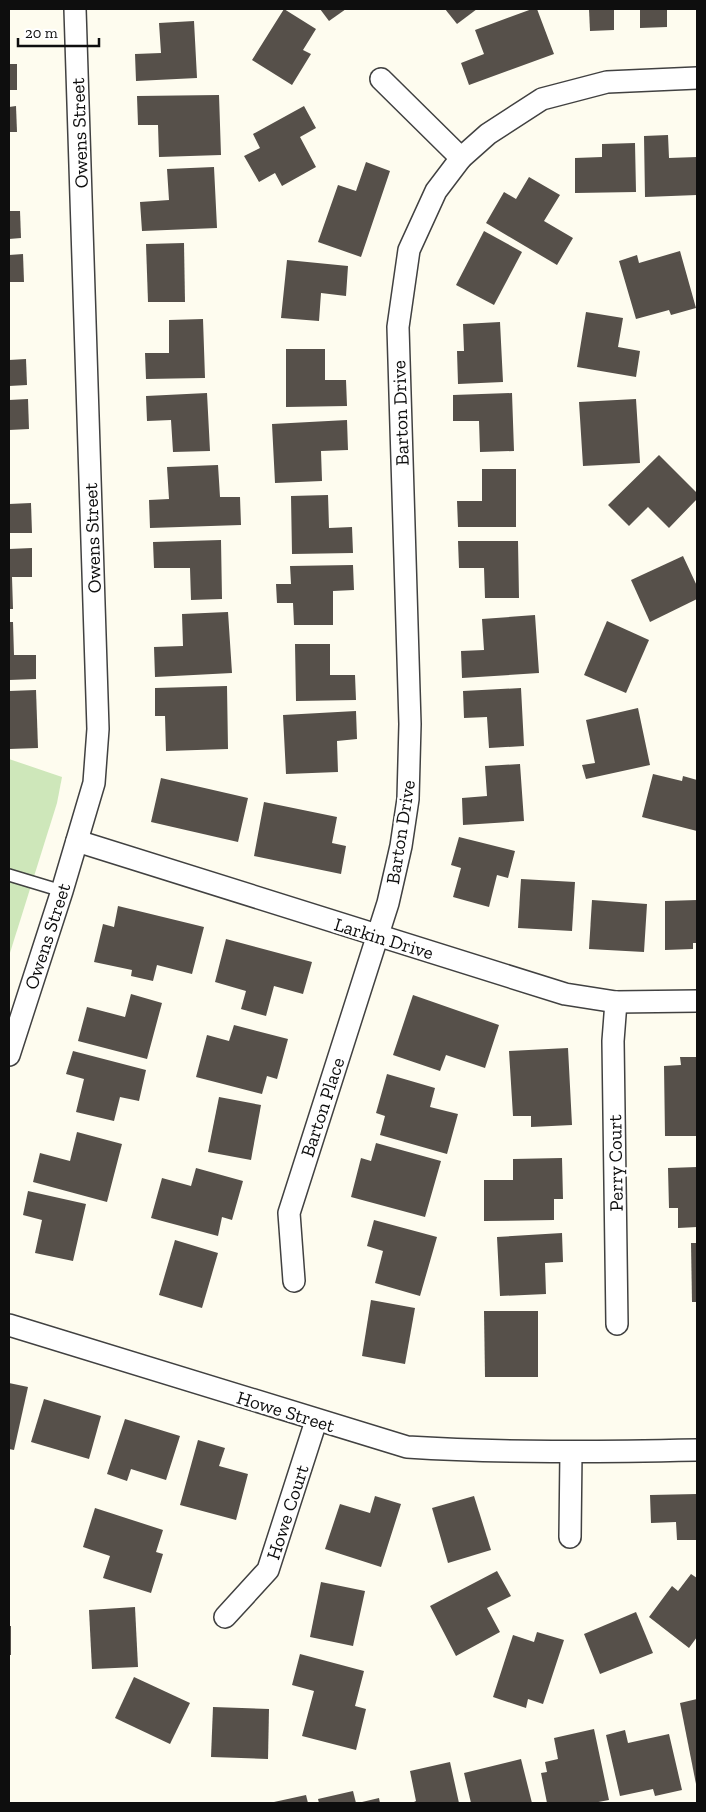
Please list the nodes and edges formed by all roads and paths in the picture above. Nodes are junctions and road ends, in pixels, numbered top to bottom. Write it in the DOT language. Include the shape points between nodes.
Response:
graph roads {
  1 [pos="75,9"];
  2 [pos="697,78"];
  3 [pos="380,79"];
  4 [pos="461,158"];
  5 [pos="77,841"];
  6 [pos="9,875"];
  7 [pos="62,891"];
  8 [pos="377,936"];
  9 [pos="697,1001"];
  10 [pos="616,1002"];
  11 [pos="10,1043"];
  12 [pos="294,1281"];
  13 [pos="618,1324"];
  14 [pos="9,1325"];
  15 [pos="316,1421"];
  16 [pos="697,1450"];
  17 [pos="571,1452"];
  18 [pos="570,1538"];
  19 [pos="225,1617"];
  1 -- 5 [label="street, Owens Street" via="98,729 94,783"];
  2 -- 4 [label="street, Barton Drive" via="607,82 542,100 488,134"];
  3 -- 4 [label="street"];
  4 -- 8 [label="street, Barton Drive" via="436,192 409,250 398,327 410,724 408,799 401,846"];
  5 -- 7 [label="street, Owens Street"];
  5 -- 8 [label="street, Larkin Drive"];
  6 -- 7 [label="lane"];
  7 -- 11 [label="street, Owens Street"];
  8 -- 10 [label="street, Larkin Drive" via="565,994"];
  8 -- 12 [label="street, Barton Place" via="289,1213"];
  9 -- 10 [label="street, Larkin Drive"];
  10 -- 13 [label="street, Perry Court" via="612,1041"];
  14 -- 15 [label="street, Howe Street"];
  15 -- 17 [label="street, Howe Street" via="407,1447"];
  15 -- 19 [label="street, Howe Court" via="268,1570"];
  16 -- 17 [label="street, Howe Street"];
  17 -- 18 [label="street"];
}
